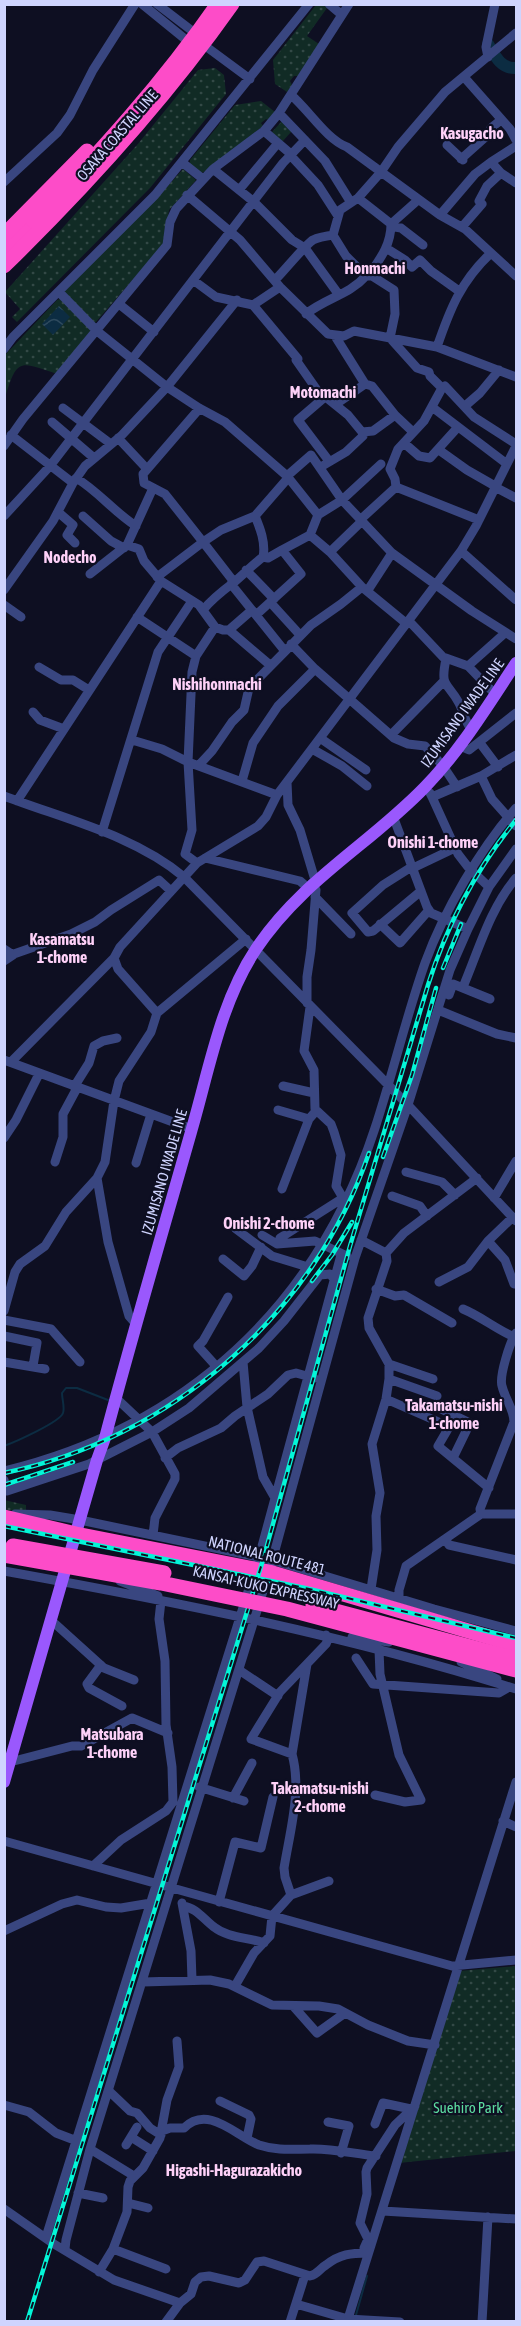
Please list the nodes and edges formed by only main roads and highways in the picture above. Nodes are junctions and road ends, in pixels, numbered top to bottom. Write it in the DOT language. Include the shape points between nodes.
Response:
graph roads {
  1 [pos="211,4"];
  2 [pos="218,4"];
  3 [pos="232,4"];
  4 [pos="240,4"];
  5 [pos="179,57"];
  6 [pos="77,193"];
  7 [pos="4,235"];
  8 [pos="4,242"];
  9 [pos="4,249"];
  10 [pos="4,266"];
  11 [pos="4,276"];
  12 [pos="516,663"];
  13 [pos="4,1515"];
  14 [pos="78,1527"];
  15 [pos="4,1544"];
  16 [pos="4,1555"];
  17 [pos="4,1560"];
  18 [pos="65,1576"];
  19 [pos="516,1645"];
  20 [pos="516,1659"];
  21 [pos="515,1682"];
  22 [pos="4,1782"];
  1 -- 8 [label="main road, OSAKA COASTAL LINE" via="104,138"];
  2 -- 5 [label="highway, bridge"];
  3 -- 6 [label="highway, bridge" via="153,107"];
  4 -- 11 [label="main road, OSAKA COASTAL LINE" via="121,155"];
  5 -- 7 [label="highway, bridge"];
  5 -- 9 [label="highway, bridge" via="94,158"];
  6 -- 10 [label="highway, bridge"];
  6 -- 11 [label="highway, bridge"];
  12 -- 14 [label="main road, IZUMISANO IWADE LINE" via="429,791 393,816 272,926 229,1000"];
  13 -- 14 [label="highway, NATIONAL ROUTE 481"];
  14 -- 18 [label="main road, IZUMISANO IWADE LINE"];
  14 -- 19 [label="highway, NATIONAL ROUTE 481" via="125,1543 217,1560 264,1564 308,1583"];
  15 -- 20 [label="highway, KANSAI-KUKO EXPRESSWAY, bridge" via="240,1588"];
  16 -- 21 [label="highway, KANSAI-KUKO EXPRESSWAY, bridge" via="287,1609"];
  17 -- 18 [label="highway" via="39,1564"];
  18 -- 21 [label="highway" via="111,1577 249,1612 427,1648"];
  18 -- 22 [label="main road, IZUMISANO IWADE LINE"];
}
